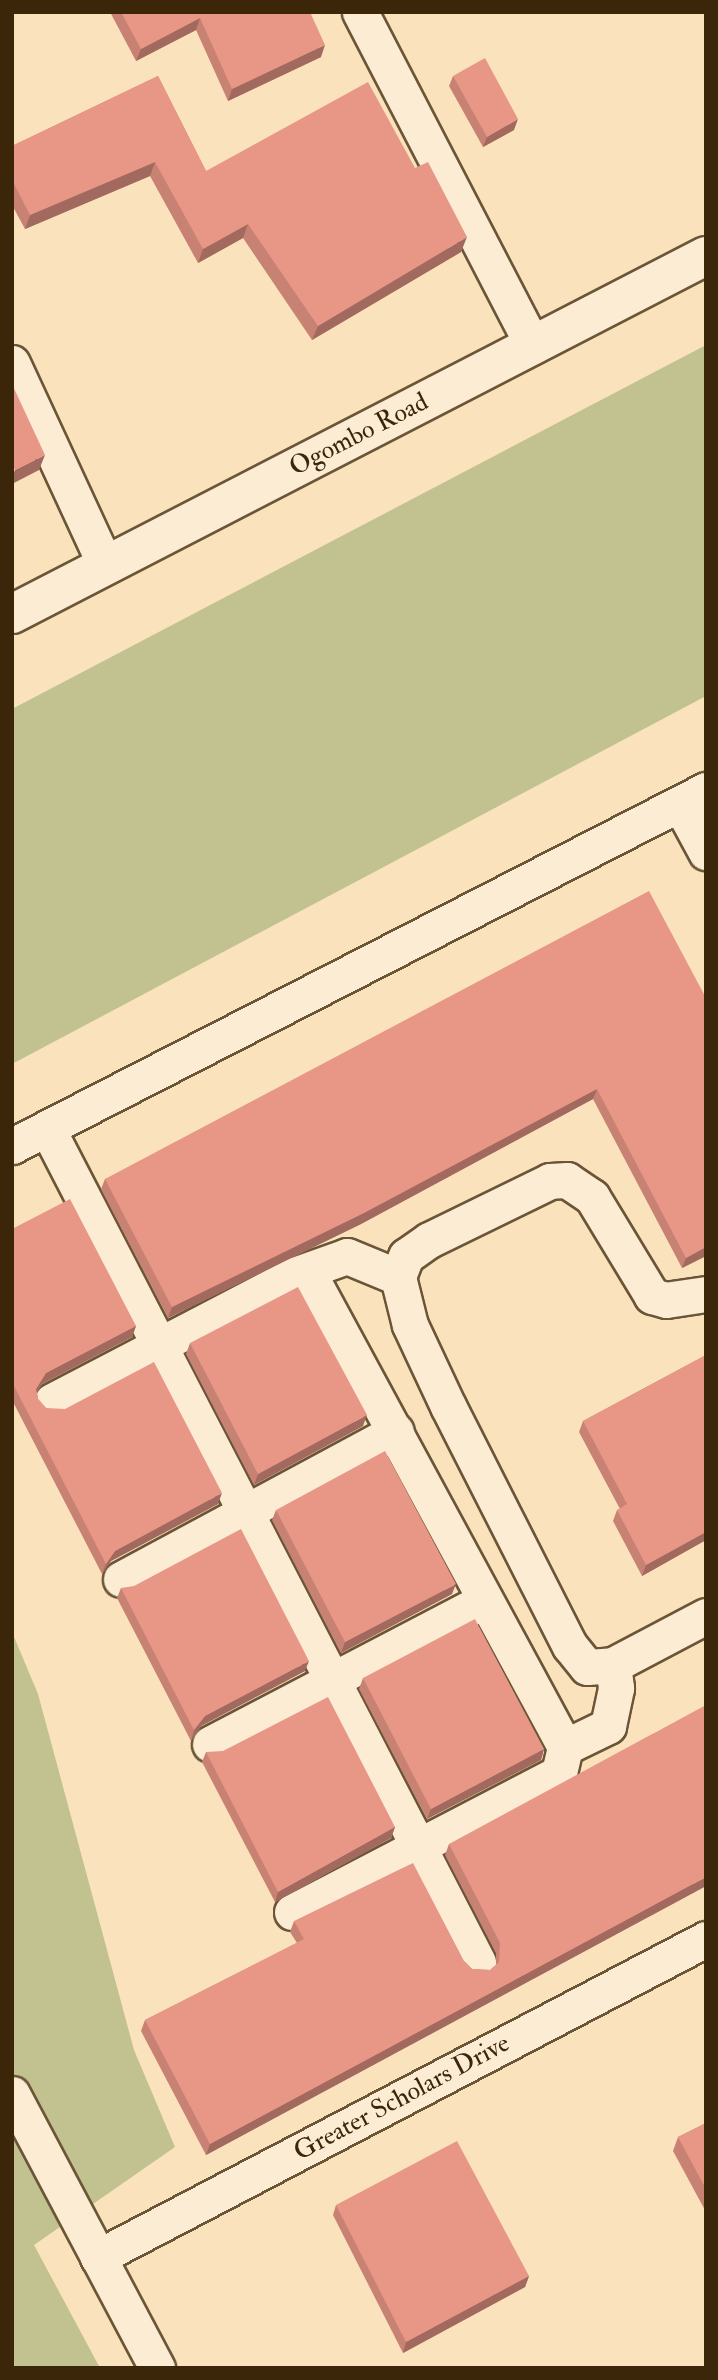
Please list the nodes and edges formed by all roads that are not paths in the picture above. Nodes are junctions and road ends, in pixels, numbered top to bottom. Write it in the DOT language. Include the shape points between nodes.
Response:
graph roads {
  1 [pos="360,12"];
  2 [pos="706,256"];
  3 [pos="533,346"];
  4 [pos="12,363"];
  5 [pos="105,565"];
  6 [pos="12,614"];
  7 [pos="693,797"];
  8 [pos="706,852"];
  9 [pos="47,1128"];
  10 [pos="12,1146"];
  11 [pos="294,1275"];
  12 [pos="398,1277"];
  13 [pos="706,1294"];
  14 [pos="158,1342"];
  15 [pos="52,1401"];
  16 [pos="396,1431"];
  17 [pos="247,1514"];
  18 [pos="121,1579"];
  19 [pos="485,1600"];
  20 [pos="706,1616"];
  21 [pos="614,1664"];
  22 [pos="333,1682"];
  23 [pos="210,1745"];
  24 [pos="565,1747"];
  25 [pos="419,1844"];
  26 [pos="292,1912"];
  27 [pos="706,1939"];
  28 [pos="478,1962"];
  29 [pos="12,2094"];
  30 [pos="98,2257"];
  31 [pos="157,2368"];
  1 -- 3 [label="street"];
  2 -- 3 [label="main road, Ogombo Road"];
  3 -- 5 [label="main road, Ogombo Road"];
  4 -- 5 [label="street"];
  5 -- 6 [label="main road, Ogombo Road"];
  7 -- 8 [label="street"];
  7 -- 9 [label="street"];
  9 -- 10 [label="street"];
  9 -- 14 [label="street"];
  11 -- 12 [label="street" via="347,1256"];
  11 -- 14 [label="street"];
  11 -- 16 [label="street" via="315,1285"];
  12 -- 13 [label="street" via="406,1256 429,1240 550,1181 566,1180 592,1197 652,1296 666,1300"];
  12 -- 21 [label="street" via="410,1325 570,1646 587,1667"];
  14 -- 15 [label="street"];
  14 -- 17 [label="street"];
  16 -- 17 [label="street"];
  16 -- 19 [label="street"];
  17 -- 18 [label="street"];
  17 -- 22 [label="street"];
  19 -- 22 [label="street"];
  19 -- 24 [label="street"];
  20 -- 21 [label="street"];
  21 -- 24 [label="street" via="616,1688 608,1726"];
  22 -- 23 [label="street"];
  22 -- 25 [label="street"];
  24 -- 25 [label="street" via="559,1773"];
  25 -- 26 [label="street"];
  25 -- 28 [label="street"];
  27 -- 30 [label="street, Greater Scholars Drive"];
  29 -- 30 [label="street"];
  30 -- 31 [label="street"];
}
